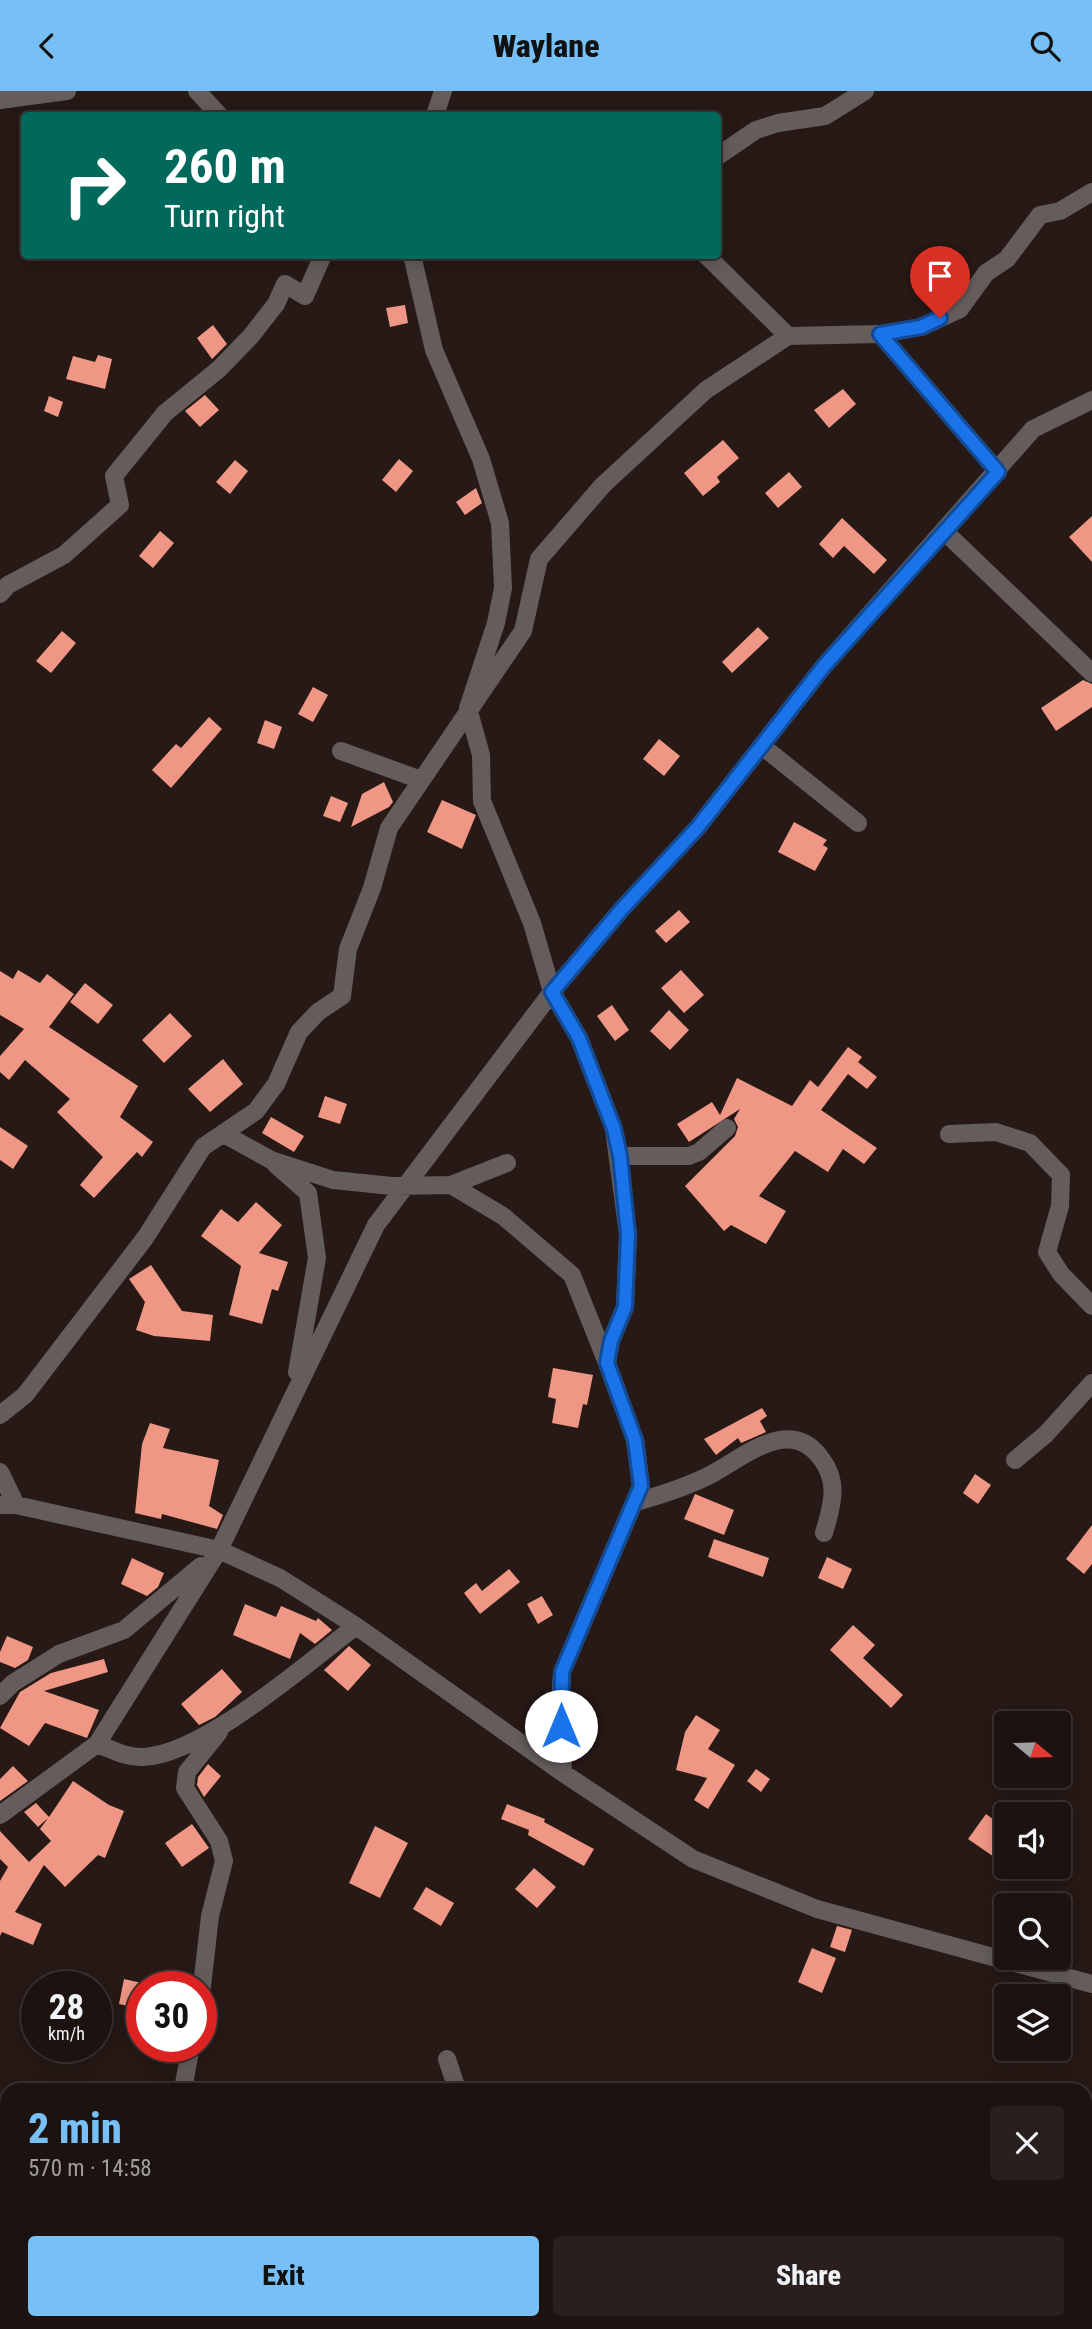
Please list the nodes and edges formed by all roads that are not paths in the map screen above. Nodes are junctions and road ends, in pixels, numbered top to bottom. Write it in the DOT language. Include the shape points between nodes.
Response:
graph roads {
  1 [pos="67,91"];
  2 [pos="197,91"];
  3 [pos="443,91"];
  4 [pos="865,91"];
  5 [pos="0,100"];
  6 [pos="216,112"];
  7 [pos="436,112"];
  8 [pos="721,154"];
  9 [pos="1092,192"];
  10 [pos="321,259"];
  11 [pos="413,259"];
  12 [pos="710,259"];
  13 [pos="880,334"];
  14 [pos="788,336"];
  15 [pos="1092,400"];
  16 [pos="998,472"];
  17 [pos="944,531"];
  18 [pos="0,594"];
  19 [pos="1092,673"];
  20 [pos="468,708"];
  21 [pos="762,745"];
  22 [pos="341,751"];
  23 [pos="421,781"];
  24 [pos="859,823"];
  25 [pos="552,992"];
  26 [pos="727,1128"];
  27 [pos="224,1133"];
  28 [pos="949,1134"];
  29 [pos="620,1156"];
  30 [pos="271,1160"];
  31 [pos="507,1163"];
  32 [pos="451,1185"];
  33 [pos="405,1186"];
  34 [pos="1092,1306"];
  35 [pos="607,1363"];
  36 [pos="1092,1383"];
  37 [pos="292,1398"];
  38 [pos="0,1415"];
  39 [pos="1015,1460"];
  40 [pos="0,1472"];
  41 [pos="636,1502"];
  42 [pos="8,1505"];
  43 [pos="824,1533"];
  44 [pos="219,1550"];
  45 [pos="356,1626"];
  46 [pos="0,1696"];
  47 [pos="228,1721"];
  48 [pos="97,1744"];
  49 [pos="563,1773"];
  50 [pos="0,1815"];
  51 [pos="204,1971"];
  52 [pos="1092,1984"];
  53 [pos="447,2059"];
  54 [pos="188,2062"];
  55 [pos="184,2083"];
  56 [pos="455,2083"];
  1 -- 5 [label="street"];
  2 -- 6 [label="street"];
  3 -- 7 [label="street"];
  4 -- 8 [label="street" via="825,116 756,130"];
  9 -- 13 [label="street" via="1060,211 1040,215 1007,259 986,273 960,309 921,327"];
  10 -- 18 [label="street" via="305,296 285,284 251,336 165,413 114,476 121,505 64,555 8,585"];
  11 -- 20 [label="street" via="434,350 481,459 500,523 503,588"];
  12 -- 14 [label="street"];
  13 -- 14 [label="street"];
  13 -- 16 [label="street"];
  14 -- 20 [label="street" via="706,390 603,485 539,559 523,631"];
  15 -- 16 [label="street" via="1033,429"];
  16 -- 17 [label="street"];
  17 -- 19 [label="street"];
  17 -- 21 [label="street" via="824,666"];
  20 -- 23 [label="street"];
  20 -- 25 [label="street" via="481,755 485,810 518,886"];
  21 -- 24 [label="street"];
  21 -- 25 [label="street" via="698,827"];
  22 -- 23 [label="street"];
  23 -- 27 [label="street" via="389,828 348,949 342,996 299,1032 276,1084 256,1111"];
  25 -- 29 [label="street" via="579,1038"];
  25 -- 33 [label="street"];
  26 -- 29 [label="street" via="689,1156"];
  27 -- 30 [label="street"];
  27 -- 38 [label="street" via="203,1147 145,1238 25,1395"];
  28 -- 34 [label="street" via="996,1132 1030,1143 1061,1175 1060,1206 1047,1252"];
  29 -- 35 [label="street" via="628,1234 625,1307"];
  30 -- 33 [label="street" via="334,1180"];
  30 -- 37 [label="street" via="308,1193 317,1258"];
  31 -- 32 [label="street"];
  32 -- 33 [label="street"];
  32 -- 35 [label="street" via="503,1216 572,1275"];
  33 -- 37 [label="street" via="376,1225"];
  35 -- 41 [label="street" via="635,1440 641,1486"];
  36 -- 39 [label="street" via="1046,1434"];
  37 -- 44 [label="street"];
  40 -- 42 [label="street"];
  41 -- 43 [label="street" via="711,1475 771,1442 789,1438 807,1444 829,1470 835,1489"];
  41 -- 49 [label="street" via="562,1672"];
  42 -- 44 [label="street"];
  44 -- 45 [label="street" via="279,1579"];
  44 -- 46 [label="street" via="124,1630 59,1654"];
  44 -- 48 [label="street"];
  45 -- 47 [label="street"];
  45 -- 49 [label="street"];
  47 -- 48 [label="street" via="202,1737 143,1757"];
  47 -- 51 [label="street" via="187,1772 185,1788 219,1841 224,1861 210,1916"];
  48 -- 50 [label="street"];
  49 -- 52 [label="street" via="693,1859 804,1904"];
  53 -- 56 [label="street"];
  54 -- 55 [label="street"];
}
